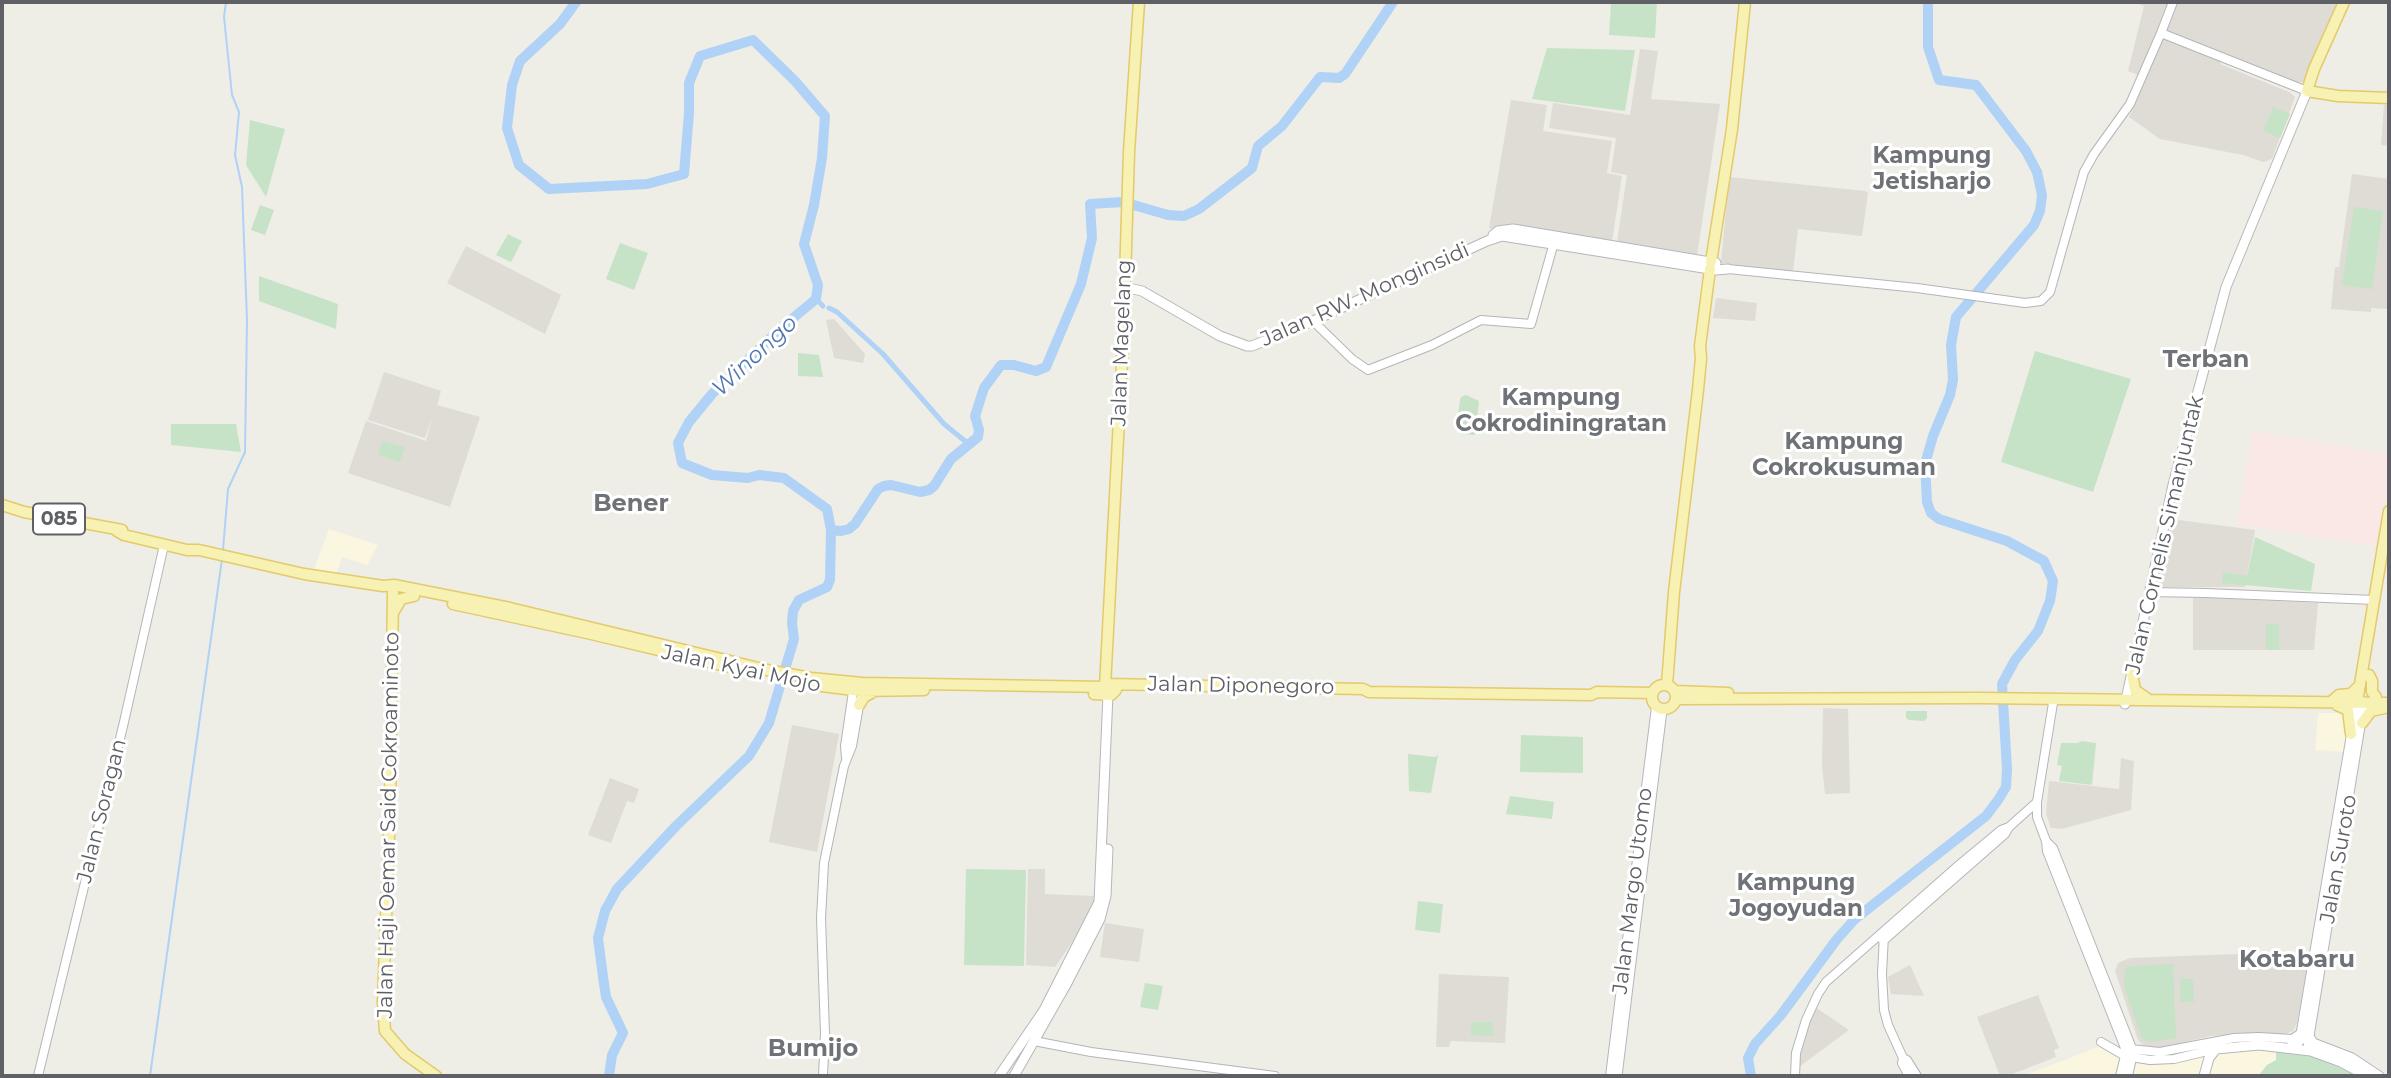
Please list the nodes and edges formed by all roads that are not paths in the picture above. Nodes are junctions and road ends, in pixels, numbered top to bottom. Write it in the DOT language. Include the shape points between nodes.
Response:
graph roads {
  1 [pos="1141,2"];
  2 [pos="1745,2"];
  3 [pos="2174,2"];
  4 [pos="2344,2"];
  5 [pos="2161,33"];
  6 [pos="2307,91"];
  7 [pos="2389,98"];
  8 [pos="1555,240"];
  9 [pos="1713,266"];
  10 [pos="1728,269"];
  11 [pos="1708,281"];
  12 [pos="1128,287"];
  13 [pos="1313,321"];
  14 [pos="1701,358"];
  15 [pos="2,505"];
  16 [pos="2389,511"];
  17 [pos="117,531"];
  18 [pos="164,545"];
  19 [pos="199,550"];
  20 [pos="2389,551"];
  21 [pos="367,584"];
  22 [pos="2149,592"];
  23 [pos="390,594"];
  24 [pos="414,596"];
  25 [pos="2377,601"];
  26 [pos="766,673"];
  27 [pos="2132,674"];
  28 [pos="2368,675"];
  29 [pos="810,681"];
  30 [pos="2360,684"];
  31 [pos="858,687"];
  32 [pos="2129,688"];
  33 [pos="841,689"];
  34 [pos="1004,689"];
  35 [pos="1110,689"];
  36 [pos="1670,690"];
  37 [pos="876,691"];
  38 [pos="2376,697"];
  39 [pos="2038,701"];
  40 [pos="2122,701"];
  41 [pos="2157,701"];
  42 [pos="1656,702"];
  43 [pos="2331,702"];
  44 [pos="2360,702"];
  45 [pos="2053,703"];
  46 [pos="855,705"];
  47 [pos="2389,705"];
  48 [pos="2362,723"];
  49 [pos="2351,734"];
  50 [pos="2037,802"];
  51 [pos="1911,911"];
  52 [pos="1887,929"];
  53 [pos="1883,941"];
  54 [pos="2318,957"];
  55 [pos="2305,1033"];
  56 [pos="1034,1041"];
  57 [pos="2259,1041"];
  58 [pos="2101,1042"];
  59 [pos="2290,1047"];
  60 [pos="2216,1049"];
  61 [pos="2129,1053"];
  62 [pos="2316,1053"];
  63 [pos="1903,1058"];
  64 [pos="1615,1065"];
  65 [pos="38,1076"];
  66 [pos="436,1076"];
  67 [pos="823,1076"];
  68 [pos="999,1076"];
  69 [pos="1014,1076"];
  70 [pos="1274,1076"];
  71 [pos="1610,1076"];
  72 [pos="1617,1076"];
  73 [pos="1795,1076"];
  74 [pos="1909,1076"];
  75 [pos="1917,1076"];
  76 [pos="2120,1076"];
  77 [pos="2128,1076"];
  78 [pos="2204,1076"];
  79 [pos="2367,1076"];
  80 [pos="2379,1076"];
  1 -- 12 [label="main road, Jalan Magelang"];
  2 -- 9 [label="main road"];
  3 -- 5 [label="street"];
  4 -- 6 [label="main road"];
  5 -- 6 [label="street"];
  5 -- 10 [label="street" via="2130,104 2084,172 2050,292 2041,301"];
  6 -- 7 [label="main road"];
  6 -- 22 [label="main road, Jalan Cornelis Simanjuntak" via="2226,287"];
  8 -- 9 [label="main road, Jalan RW. Monginsidi"];
  8 -- 13 [label="main road, Jalan RW. Monginsidi" via="1510,236 1487,241"];
  8 -- 13 [label="street" via="1531,324 1485,319 1368,370"];
  9 -- 10 [label="main road, Jalan RW. Monginsidi"];
  9 -- 11 [label="main road"];
  9 -- 14 [label="main road"];
  11 -- 14 [label="main road"];
  12 -- 13 [label="main road, Jalan RW. Monginsidi" via="1247,346"];
  12 -- 35 [label="main road, Jalan Magelang"];
  14 -- 36 [label="main road" via="1672,617"];
  15 -- 17 [label="main road, 085"];
  16 -- 25 [label="main road"];
  17 -- 18 [label="main road"];
  17 -- 19 [label="main road, 085"];
  18 -- 19 [label="main road"];
  18 -- 65 [label="street, Jalan Soragan"];
  19 -- 21 [label="main road, Jalan Kyai Mojo / 085"];
  20 -- 25 [label="main road"];
  21 -- 23 [label="main road, Jalan Kyai Mojo"];
  21 -- 23 [label="main road" via="388,601"];
  22 -- 25 [label="street"];
  22 -- 27 [label="main road, Jalan Cornelis Simanjuntak"];
  23 -- 24 [label="main road, Jalan Kyai Mojo"];
  23 -- 24 [label="main road" via="401,599"];
  23 -- 26 [label="main road, Jalan Kyai Mojo" via="587,625"];
  23 -- 66 [label="main road, Jalan Haji Oemar Said Cokroaminoto" via="390,808 383,1002 386,1031 405,1054"];
  24 -- 26 [label="main road, Jalan Kyai Mojo"];
  25 -- 28 [label="main road"];
  25 -- 30 [label="main road"];
  26 -- 29 [label="main road, Jalan Kyai Mojo"];
  27 -- 32 [label="main road, Jalan Cornelis Simanjuntak"];
  27 -- 41 [label="main road" via="2138,694"];
  28 -- 38 [label="main road"];
  28 -- 44 [label="main road"];
  29 -- 31 [label="main road, Jalan Kyai Mojo"];
  29 -- 33 [label="main road, Jalan Kyai Mojo"];
  30 -- 43 [label="main road" via="2351,694"];
  30 -- 44 [label="main road"];
  31 -- 33 [label="main road, Jalan Kyai Mojo"];
  31 -- 34 [label="main road, Jalan Kyai Mojo"];
  31 -- 37 [label="main road, Jalan Kyai Mojo"];
  31 -- 46 [label="street"];
  32 -- 40 [label="main road"];
  33 -- 46 [label="main road"];
  34 -- 35 [label="main road, Jalan Kyai Mojo"];
  34 -- 37 [label="main road, Jalan Kyai Mojo"];
  35 -- 42 [label="main road, Jalan Diponegoro" via="1591,695"];
  35 -- 56 [label="main road" via="1105,904"];
  35 -- 68 [label="main road" via="1099,902 1044,1010"];
  36 -- 39 [label="main road" via="1775,700"];
  36 -- 42 [label="main road"];
  36 -- 42 [label="main road" via="1673,706"];
  37 -- 46 [label="main road"];
  39 -- 40 [label="main road"];
  39 -- 45 [label="main road"];
  40 -- 41 [label="main road"];
  40 -- 45 [label="main road"];
  41 -- 43 [label="main road"];
  42 -- 64 [label="main road, Jalan Margo Utomo" via="1655,744"];
  43 -- 44 [label="main road"];
  43 -- 49 [label="main road" via="2348,710"];
  44 -- 47 [label="main road"];
  44 -- 48 [label="main road, Jalan Suroto"];
  44 -- 49 [label="main road, Jalan Suroto"];
  45 -- 50 [label="street"];
  46 -- 67 [label="street" via="852,746 824,863"];
  47 -- 48 [label="main road" via="2371,710"];
  48 -- 54 [label="main road, Jalan Suroto"];
  49 -- 54 [label="main road, Jalan Suroto"];
  50 -- 51 [label="street"];
  50 -- 61 [label="street" via="2046,841 2053,848"];
  51 -- 52 [label="street"];
  51 -- 53 [label="street"];
  52 -- 53 [label="street"];
  52 -- 73 [label="street" via="1818,994 1801,1035"];
  53 -- 63 [label="street" via="1884,1010"];
  54 -- 55 [label="main road, Jalan Suroto"];
  55 -- 57 [label="street" via="2292,1039"];
  55 -- 59 [label="main road, Jalan Suroto"];
  55 -- 62 [label="main road, Jalan Suroto"];
  55 -- 80 [label="main road" via="2313,1043 2352,1058"];
  56 -- 69 [label="main road"];
  56 -- 70 [label="street"];
  57 -- 59 [label="main road"];
  57 -- 60 [label="main road"];
  57 -- 61 [label="street" via="2224,1040"];
  58 -- 61 [label="street"];
  59 -- 62 [label="main road"];
  60 -- 61 [label="street" via="2168,1060"];
  60 -- 78 [label="main road"];
  61 -- 76 [label="street"];
  61 -- 77 [label="street"];
  62 -- 79 [label="main road"];
  63 -- 74 [label="street"];
  63 -- 75 [label="street"];
  64 -- 71 [label="street, Jalan Margo Utomo"];
  64 -- 72 [label="main road, Jalan Margo Utomo"];
}
